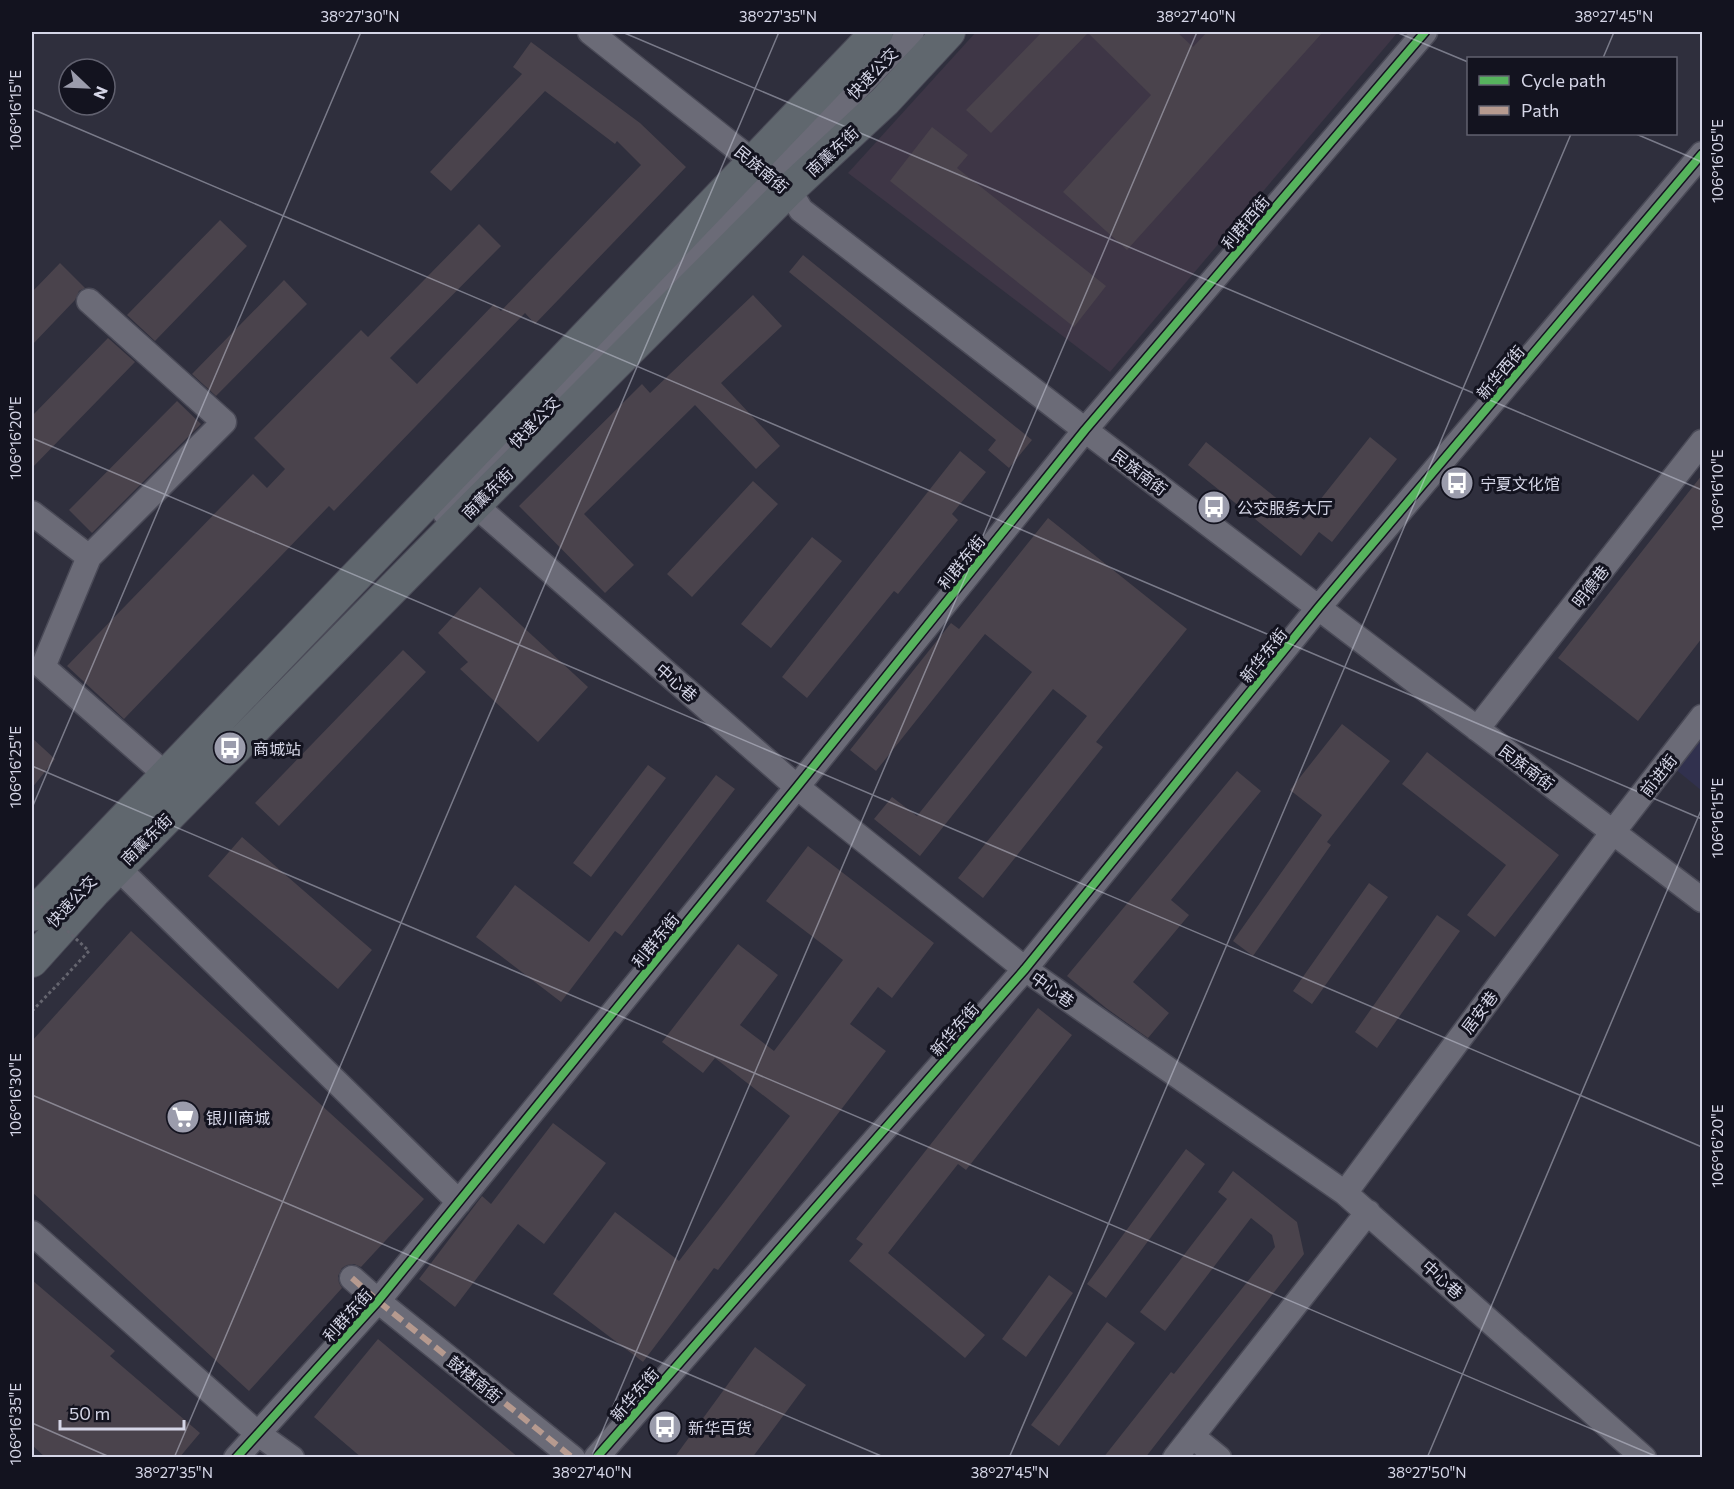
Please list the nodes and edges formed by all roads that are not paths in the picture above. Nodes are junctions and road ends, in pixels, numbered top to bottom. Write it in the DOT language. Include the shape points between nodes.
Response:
graph roads {
  1 [pos="590,32"];
  2 [pos="877,32"];
  3 [pos="912,32"];
  4 [pos="949,32"];
  5 [pos="1425,32"];
  6 [pos="1702,154"];
  7 [pos="772,176"];
  8 [pos="89,301"];
  9 [pos="1085,430"];
  10 [pos="1702,442"];
  11 [pos="475,505"];
  12 [pos="32,513"];
  13 [pos="89,557"];
  14 [pos="1319,607"];
  15 [pos="1702,717"];
  16 [pos="1477,729"];
  17 [pos="166,775"];
  18 [pos="797,787"];
  19 [pos="1612,832"];
  20 [pos="118,868"];
  21 [pos="1702,900"];
  22 [pos="32,915"];
  23 [pos="32,943"];
  24 [pos="32,962"];
  25 [pos="1025,969"];
  26 [pos="1345,1193"];
  27 [pos="459,1202"];
  28 [pos="1368,1212"];
  29 [pos="32,1233"];
  30 [pos="352,1278"];
  31 [pos="378,1301"];
  32 [pos="257,1433"];
  33 [pos="1192,1436"];
  34 [pos="236,1458"];
  35 [pos="292,1458"];
  36 [pos="573,1458"];
  37 [pos="596,1458"];
  38 [pos="1175,1458"];
  39 [pos="1219,1458"];
  40 [pos="1644,1458"];
  1 -- 7 [label="street, 民族南街"];
  2 -- 7 [label="main road, 南薰东街"];
  3 -- 7 [label="street, 快速公交"];
  4 -- 7 [label="main road, 南薰东街" via="885,101"];
  5 -- 9 [label="street, 利群西街"];
  6 -- 14 [label="street, 新华西街"];
  7 -- 9 [label="street, 民族南街" via="801,210"];
  7 -- 11 [label="main road, 南薰东街"];
  7 -- 17 [label="main road, 南薰东街"];
  7 -- 23 [label="street, 快速公交" via="182,783"];
  8 -- 13 [label="street" via="224,422"];
  9 -- 14 [label="street, 民族南街"];
  9 -- 18 [label="street, 利群东街"];
  10 -- 16 [label="street, 明德巷"];
  11 -- 18 [label="street, 中心巷"];
  11 -- 20 [label="main road, 南薰东街"];
  12 -- 13 [label="street"];
  13 -- 17 [label="street" via="43,667"];
  14 -- 16 [label="street, 民族南街"];
  14 -- 25 [label="street, 新华东街"];
  15 -- 19 [label="street, 前进街"];
  16 -- 19 [label="street, 民族南街"];
  17 -- 22 [label="main road, 南薰东街"];
  18 -- 25 [label="street, 中心巷"];
  18 -- 27 [label="street, 利群东街"];
  19 -- 21 [label="street, 民族南街"];
  19 -- 26 [label="street, 居安巷"];
  20 -- 24 [label="main road, 南薰东街"];
  20 -- 27 [label="street"];
  25 -- 26 [label="street, 中心巷"];
  25 -- 37 [label="street, 新华东街"];
  26 -- 28 [label="street, 中心巷"];
  27 -- 31 [label="street, 利群东街"];
  28 -- 33 [label="street"];
  28 -- 40 [label="street, 中心巷"];
  29 -- 32 [label="street"];
  30 -- 31 [label="street, 鼓楼南街"];
  31 -- 32 [label="street, 利群东街"];
  31 -- 36 [label="street, 鼓楼南街"];
  32 -- 34 [label="street, 利群东街"];
  32 -- 35 [label="street"];
  33 -- 38 [label="street"];
  33 -- 39 [label="street"];
}
